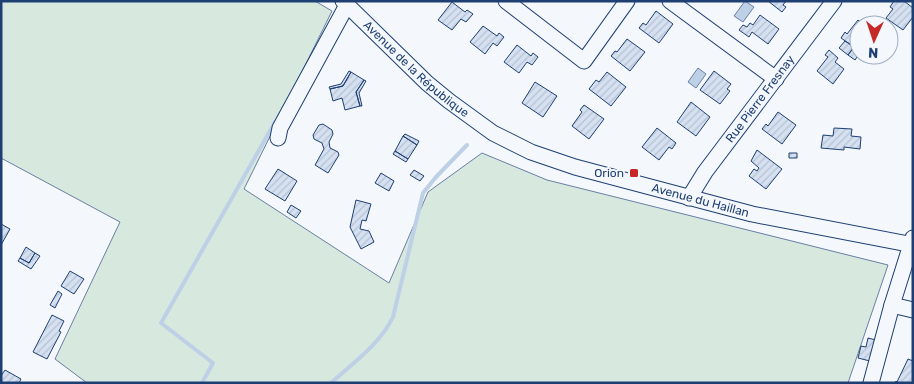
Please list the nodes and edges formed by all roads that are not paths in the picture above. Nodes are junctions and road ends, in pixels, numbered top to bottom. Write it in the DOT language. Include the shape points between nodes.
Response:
graph roads {
  1 [pos="506,1"];
  2 [pos="627,1"];
  3 [pos="670,1"];
  4 [pos="834,1"];
  5 [pos="345,3"];
  6 [pos="776,79"];
  7 [pos="494,132"];
  8 [pos="278,138"];
  9 [pos="689,198"];
  10 [pos="912,243"];
  11 [pos="892,305"];
  12 [pos="913,310"];
  13 [pos="871,383"];
  1 -- 2 [label="street" via="584,61"];
  3 -- 6 [label="street"];
  4 -- 6 [label="street, Rue Pierre Fresnay"];
  5 -- 7 [label="street, Avenue de la République" via="427,83"];
  5 -- 8 [label="street" via="280,128"];
  6 -- 9 [label="street, Rue Pierre Fresnay"];
  7 -- 9 [label="street, Avenue du Haillan" via="553,160"];
  9 -- 10 [label="street, Avenue du Haillan" via="761,216"];
  10 -- 11 [label="street"];
  11 -- 12 [label="street"];
  11 -- 13 [label="street"];
}
